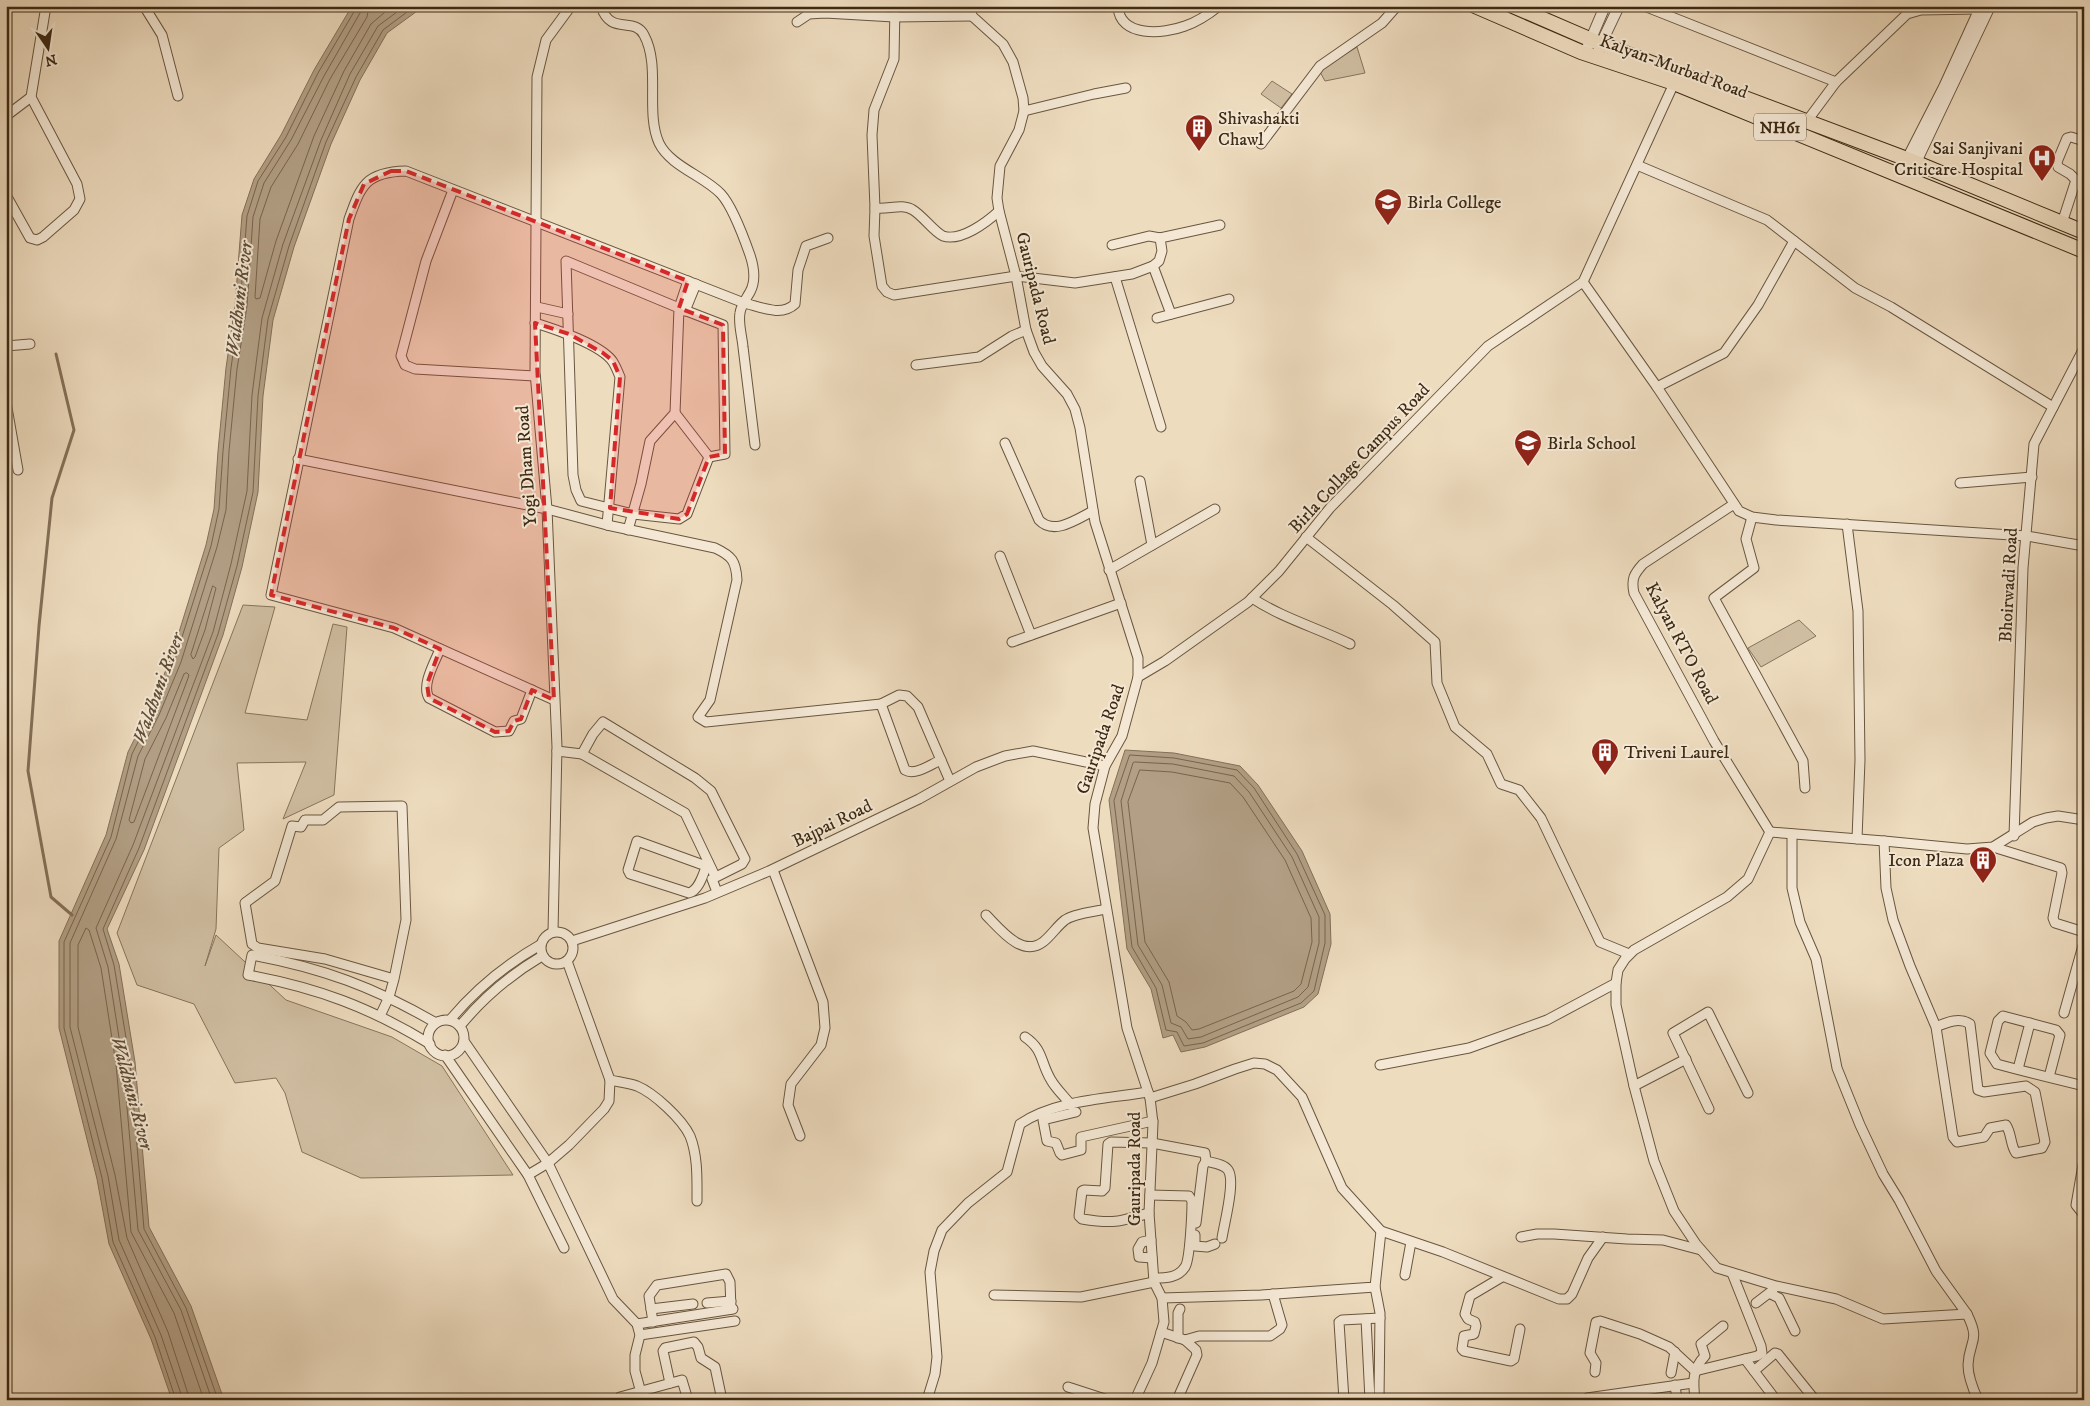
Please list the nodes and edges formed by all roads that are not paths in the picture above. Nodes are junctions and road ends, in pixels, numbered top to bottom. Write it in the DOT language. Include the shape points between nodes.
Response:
graph roads {
  1 [pos="46,6"];
  2 [pos="144,6"];
  3 [pos="571,6"];
  4 [pos="601,6"];
  5 [pos="895,6"];
  6 [pos="970,6"];
  7 [pos="1118,6"];
  8 [pos="1218,6"];
  9 [pos="1397,6"];
  10 [pos="1475,6"];
  11 [pos="1513,6"];
  12 [pos="1605,6"];
  13 [pos="1618,6"];
  14 [pos="1644,6"];
  15 [pos="1990,6"];
  16 [pos="1980,8"];
  17 [pos="972,16"];
  18 [pos="894,17"];
  19 [pos="797,22"];
  20 [pos="1593,48"];
  21 [pos="1676,78"];
  22 [pos="1836,82"];
  23 [pos="1126,88"];
  24 [pos="178,96"];
  25 [pos="31,97"];
  26 [pos="1024,111"];
  27 [pos="6,116"];
  28 [pos="1807,121"];
  29 [pos="2084,140"];
  30 [pos="1261,144"];
  31 [pos="1912,161"];
  32 [pos="1637,165"];
  33 [pos="1904,177"];
  34 [pos="453,190"];
  35 [pos="6,195"];
  36 [pos="875,208"];
  37 [pos="999,211"];
  38 [pos="537,222"];
  39 [pos="2062,223"];
  40 [pos="1220,225"];
  41 [pos="2084,232"];
  42 [pos="828,238"];
  43 [pos="1160,238"];
  44 [pos="1794,241"];
  45 [pos="1112,245"];
  46 [pos="2084,251"];
  47 [pos="1153,266"];
  48 [pos="1016,276"];
  49 [pos="1115,277"];
  50 [pos="692,282"];
  51 [pos="1583,282"];
  52 [pos="1229,299"];
  53 [pos="744,303"];
  54 [pos="537,307"];
  55 [pos="682,309"];
  56 [pos="568,314"];
  57 [pos="1171,314"];
  58 [pos="1156,318"];
  59 [pos="535,323"];
  60 [pos="1026,330"];
  61 [pos="569,334"];
  62 [pos="30,344"];
  63 [pos="6,346"];
  64 [pos="2084,348"];
  65 [pos="916,365"];
  66 [pos="536,376"];
  67 [pos="1657,387"];
  68 [pos="6,402"];
  69 [pos="2053,407"];
  70 [pos="675,413"];
  71 [pos="1161,428"];
  72 [pos="1005,443"];
  73 [pos="755,445"];
  74 [pos="709,457"];
  75 [pos="298,459"];
  76 [pos="18,470"];
  77 [pos="2032,477"];
  78 [pos="1140,481"];
  79 [pos="1960,483"];
  80 [pos="1734,504"];
  81 [pos="610,508"];
  82 [pos="547,509"];
  83 [pos="1214,509"];
  84 [pos="1093,511"];
  85 [pos="633,514"];
  86 [pos="1752,517"];
  87 [pos="1847,524"];
  88 [pos="607,525"];
  89 [pos="628,530"];
  90 [pos="2026,536"];
  91 [pos="1306,537"];
  92 [pos="1152,545"];
  93 [pos="2084,546"];
  94 [pos="1000,556"];
  95 [pos="1109,570"];
  96 [pos="1252,598"];
  97 [pos="1121,602"];
  98 [pos="1031,635"];
  99 [pos="1012,642"];
  100 [pos="1350,644"];
  101 [pos="440,649"];
  102 [pos="1138,677"];
  103 [pos="532,690"];
  104 [pos="554,700"];
  105 [pos="881,704"];
  106 [pos="557,751"];
  107 [pos="582,754"];
  108 [pos="941,760"];
  109 [pos="1105,766"];
  110 [pos="950,781"];
  111 [pos="1805,788"];
  112 [pos="2084,820"];
  113 [pos="1770,832"];
  114 [pos="1792,834"];
  115 [pos="2014,836"];
  116 [pos="1857,839"];
  117 [pos="1884,840"];
  118 [pos="1993,846"];
  119 [pos="707,864"];
  120 [pos="773,870"];
  121 [pos="715,876"];
  122 [pos="717,892"];
  123 [pos="1106,909"];
  124 [pos="986,916"];
  125 [pos="553,932"];
  126 [pos="2084,932"];
  127 [pos="572,941"];
  128 [pos="2084,942"];
  129 [pos="540,945"];
  130 [pos="1629,954"];
  131 [pos="542,956"];
  132 [pos="567,961"];
  133 [pos="394,979"];
  134 [pos="1616,983"];
  135 [pos="389,997"];
  136 [pos="2064,1013"];
  137 [pos="380,1016"];
  138 [pos="450,1020"];
  139 [pos="436,1023"];
  140 [pos="2030,1023"];
  141 [pos="460,1026"];
  142 [pos="1936,1027"];
  143 [pos="1025,1036"];
  144 [pos="464,1041"];
  145 [pos="430,1044"];
  146 [pos="445,1055"];
  147 [pos="1686,1059"];
  148 [pos="1380,1065"];
  149 [pos="2018,1069"];
  150 [pos="2049,1077"];
  151 [pos="610,1080"];
  152 [pos="1634,1086"];
  153 [pos="2084,1086"];
  154 [pos="1748,1093"];
  155 [pos="1149,1095"];
  156 [pos="1074,1108"];
  157 [pos="1709,1109"];
  158 [pos="1153,1121"];
  159 [pos="800,1136"];
  160 [pos="1152,1143"];
  161 [pos="2084,1158"];
  162 [pos="1206,1162"];
  163 [pos="548,1163"];
  164 [pos="528,1175"];
  165 [pos="1150,1195"];
  166 [pos="697,1201"];
  167 [pos="1149,1213"];
  168 [pos="2084,1215"];
  169 [pos="1381,1232"];
  170 [pos="1521,1237"];
  171 [pos="1603,1237"];
  172 [pos="1151,1240"];
  173 [pos="1411,1242"];
  174 [pos="564,1248"];
  175 [pos="1701,1250"];
  176 [pos="1152,1258"];
  177 [pos="1732,1273"];
  178 [pos="1405,1274"];
  179 [pos="1502,1277"];
  180 [pos="1154,1280"];
  181 [pos="1776,1286"];
  182 [pos="1375,1288"];
  183 [pos="1273,1294"];
  184 [pos="1770,1294"];
  185 [pos="994,1295"];
  186 [pos="1162,1298"];
  187 [pos="707,1303"];
  188 [pos="1756,1303"];
  189 [pos="693,1304"];
  190 [pos="732,1306"];
  191 [pos="651,1309"];
  192 [pos="1180,1309"];
  193 [pos="1967,1314"];
  194 [pos="683,1317"];
  195 [pos="1380,1318"];
  196 [pos="1366,1319"];
  197 [pos="735,1321"];
  198 [pos="653,1322"];
  199 [pos="637,1324"];
  200 [pos="1723,1326"];
  201 [pos="684,1328"];
  202 [pos="1520,1329"];
  203 [pos="1795,1331"];
  204 [pos="1161,1332"];
  205 [pos="640,1336"];
  206 [pos="1182,1339"];
  207 [pos="1675,1352"];
  208 [pos="1745,1359"];
  209 [pos="1695,1370"];
  210 [pos="1754,1371"];
  211 [pos="1596,1372"];
  212 [pos="1671,1373"];
  213 [pos="670,1383"];
  214 [pos="1693,1383"];
  215 [pos="1675,1386"];
  216 [pos="1068,1387"];
  217 [pos="642,1395"];
  218 [pos="621,1398"];
  219 [pos="688,1400"];
  220 [pos="722,1400"];
  221 [pos="927,1400"];
  222 [pos="1108,1400"];
  223 [pos="1135,1400"];
  224 [pos="1178,1400"];
  225 [pos="1344,1400"];
  226 [pos="1370,1400"];
  227 [pos="1378,1400"];
  228 [pos="1586,1400"];
  229 [pos="1677,1400"];
  230 [pos="1695,1400"];
  231 [pos="1776,1400"];
  232 [pos="1815,1400"];
  233 [pos="1978,1400"];
  1 -- 25 [label="street"];
  2 -- 24 [label="street" via="162,35"];
  3 -- 38 [label="street, Yogi Dham Road" via="546,40 537,77"];
  4 -- 53 [label="street" via="604,17 611,23 635,27 643,32 652,61 659,144 667,154 721,194 734,216 750,257 754,278 752,290"];
  5 -- 18 [label="street"];
  6 -- 17 [label="street"];
  7 -- 8 [label="street" via="1126,25 1149,32 1185,26"];
  9 -- 30 [label="street" via="1382,23 1320,66"];
  10 -- 20 [label="highway, Kalyan-Murbad Road / NH61"];
  11 -- 20 [label="highway, NH61"];
  12 -- 20 [label="street"];
  13 -- 20 [label="street"];
  14 -- 22 [label="street"];
  15 -- 31 [label="street"];
  16 -- 22 [label="street" via="1921,10 1907,14"];
  16 -- 31 [label="street"];
  17 -- 18 [label="street"];
  17 -- 26 [label="street, Gauripada Road" via="1003,44 1014,62"];
  18 -- 19 [label="street" via="817,13"];
  18 -- 36 [label="street" via="894,59 874,110"];
  20 -- 21 [label="highway, Kalyan-Murbad Road / NH61"];
  21 -- 28 [label="highway, NH61"];
  21 -- 32 [label="street"];
  21 -- 33 [label="highway, Kalyan-Murbad Road / NH61"];
  22 -- 28 [label="street"];
  23 -- 26 [label="street"];
  25 -- 27 [label="street"];
  25 -- 35 [label="street" via="77,184 80,199 74,210 36,240 30,238"];
  26 -- 37 [label="street, Gauripada Road" via="1019,130 1000,166"];
  28 -- 31 [label="highway, NH61"];
  29 -- 39 [label="street" via="2067,138 2057,162 2058,167 2076,180"];
  31 -- 33 [label="street"];
  31 -- 39 [label="highway, NH61"];
  32 -- 44 [label="street" via="1767,220"];
  32 -- 51 [label="street"];
  33 -- 46 [label="highway, Kalyan-Murbad Road / NH61"];
  34 -- 38 [label="street"];
  34 -- 66 [label="street" via="426,262 401,356 405,364 415,369"];
  34 -- 75 [label="street" via="406,171 375,176 358,193 349,220"];
  36 -- 37 [label="street" via="913,210 943,236 970,231"];
  36 -- 48 [label="street" via="878,269 887,292 903,295"];
  37 -- 48 [label="street, Gauripada Road"];
  38 -- 50 [label="street"];
  38 -- 54 [label="street, Yogi Dham Road"];
  39 -- 41 [label="highway, NH61"];
  40 -- 43 [label="street"];
  42 -- 53 [label="street" via="806,246 798,270 795,304 790,308 782,312"];
  43 -- 45 [label="street" via="1149,236"];
  43 -- 47 [label="street" via="1160,261"];
  44 -- 67 [label="street" via="1758,305 1724,352"];
  44 -- 69 [label="street" via="1855,288"];
  47 -- 49 [label="street"];
  47 -- 57 [label="street"];
  48 -- 49 [label="street" via="1075,283"];
  48 -- 60 [label="street, Gauripada Road"];
  49 -- 71 [label="street"];
  50 -- 53 [label="street"];
  50 -- 55 [label="street"];
  51 -- 67 [label="street"];
  51 -- 91 [label="street, Birla Collage Campus Road" via="1488,346 1330,508"];
  52 -- 57 [label="street"];
  53 -- 73 [label="street" via="740,314"];
  54 -- 56 [label="street"];
  54 -- 59 [label="street, Yogi Dham Road"];
  55 -- 56 [label="street" via="566,261"];
  55 -- 70 [label="street"];
  55 -- 74 [label="street" via="723,325 725,454"];
  56 -- 61 [label="street"];
  57 -- 58 [label="street"];
  59 -- 61 [label="street"];
  59 -- 66 [label="street, Yogi Dham Road"];
  60 -- 65 [label="street" via="979,357"];
  60 -- 84 [label="street, Gauripada Road" via="1042,366 1067,394 1074,409"];
  61 -- 81 [label="street" via="576,490 581,501"];
  61 -- 81 [label="street" via="603,353 613,362 620,377"];
  62 -- 63 [label="street"];
  64 -- 69 [label="street, Bhoirwadi Road"];
  66 -- 82 [label="street, Yogi Dham Road"];
  67 -- 80 [label="street"];
  68 -- 76 [label="street"];
  69 -- 77 [label="street, Bhoirwadi Road" via="2034,444"];
  70 -- 74 [label="street"];
  70 -- 85 [label="street" via="650,441"];
  72 -- 84 [label="street" via="1044,526 1057,528"];
  74 -- 85 [label="street" via="687,514 679,519"];
  75 -- 82 [label="street"];
  75 -- 101 [label="street" via="271,595 394,628"];
  77 -- 79 [label="street"];
  77 -- 90 [label="street, Bhoirwadi Road"];
  78 -- 92 [label="street"];
  80 -- 86 [label="street" via="1739,511"];
  80 -- 113 [label="street, Kalyan RTO Road" via="1643,564 1634,574 1632,584 1714,741"];
  81 -- 85 [label="street"];
  81 -- 88 [label="street"];
  82 -- 88 [label="street"];
  82 -- 104 [label="street, Yogi Dham Road"];
  83 -- 92 [label="street"];
  84 -- 95 [label="street, Gauripada Road"];
  85 -- 89 [label="street"];
  86 -- 87 [label="street"];
  86 -- 111 [label="street" via="1746,539 1754,568 1714,598 1803,761"];
  87 -- 90 [label="street"];
  87 -- 116 [label="street" via="1858,612 1860,760"];
  88 -- 89 [label="street"];
  89 -- 105 [label="street" via="716,548 728,554 736,566 737,580 710,700 698,717 706,722"];
  90 -- 93 [label="street"];
  90 -- 115 [label="street, Bhoirwadi Road"];
  91 -- 96 [label="street, Birla Collage Campus Road"];
  91 -- 130 [label="street" via="1435,642 1437,683 1455,727 1487,754 1500,784 1519,790 1541,818 1600,942"];
  92 -- 95 [label="street"];
  94 -- 98 [label="street"];
  95 -- 97 [label="street, Gauripada Road"];
  96 -- 100 [label="street" via="1270,610"];
  96 -- 102 [label="street, Birla Collage Campus Road" via="1166,661"];
  97 -- 98 [label="street"];
  97 -- 102 [label="street, Gauripada Road" via="1138,658"];
  98 -- 99 [label="street"];
  101 -- 103 [label="street"];
  101 -- 103 [label="street" via="427,684 429,698 495,732 509,731 514,721 521,720"];
  102 -- 109 [label="street, Gauripada Road" via="1122,736"];
  103 -- 104 [label="street"];
  104 -- 106 [label="street, Yogi Dham Road"];
  105 -- 108 [label="street" via="907,696 918,707"];
  105 -- 108 [label="street" via="905,770 915,772"];
  106 -- 107 [label="street"];
  106 -- 125 [label="street, Yogi Dham Road"];
  107 -- 119 [label="street" via="685,813"];
  107 -- 121 [label="street" via="603,722 695,778 710,791 745,859 742,864"];
  108 -- 110 [label="street"];
  109 -- 110 [label="street, Bajpai Road" via="1033,751 1005,756"];
  109 -- 123 [label="street, Gauripada Road" via="1094,804 1094,828"];
  110 -- 120 [label="street, Bajpai Road"];
  112 -- 115 [label="street" via="2058,816 2046,818 2033,822"];
  113 -- 114 [label="street"];
  113 -- 130 [label="street" via="1748,879 1738,889"];
  114 -- 116 [label="street"];
  114 -- 193 [label="street" via="1792,888 1800,922 1816,959 1837,1068 1884,1174 1936,1271"];
  115 -- 118 [label="street"];
  116 -- 117 [label="street"];
  117 -- 118 [label="street" via="1967,849"];
  117 -- 142 [label="street" via="1886,888 1894,920"];
  118 -- 126 [label="street" via="2061,868 2053,918 2055,923"];
  119 -- 119 [label="street" via="696,889 689,893 630,874 628,870 637,841"];
  119 -- 121 [label="street"];
  120 -- 122 [label="street, Bajpai Road"];
  120 -- 159 [label="street" via="823,1002 825,1028 821,1045 791,1084 788,1105"];
  121 -- 122 [label="street" via="712,878"];
  122 -- 127 [label="street, Bajpai Road"];
  123 -- 124 [label="street" via="1066,919 1043,942 1023,947"];
  123 -- 155 [label="street, Gauripada Road" via="1127,1028"];
  125 -- 127 [label="street" via="564,934"];
  125 -- 129 [label="street"];
  127 -- 132 [label="street" via="573,952"];
  128 -- 136 [label="street"];
  129 -- 131 [label="street"];
  129 -- 138 [label="street" via="501,970"];
  130 -- 134 [label="street" via="1618,970"];
  131 -- 132 [label="street" via="550,964"];
  131 -- 141 [label="street" via="508,978"];
  132 -- 151 [label="street"];
  133 -- 133 [label="street" via="325,959 258,948 252,944 245,902 275,881 292,826 301,827 305,820 323,820 340,807 402,806 406,920"];
  133 -- 135 [label="street"];
  134 -- 148 [label="street" via="1547,1020 1469,1048"];
  134 -- 152 [label="street" via="1616,1005"];
  135 -- 137 [label="street"];
  135 -- 137 [label="street" via="331,973 252,955 248,975 324,993"];
  135 -- 139 [label="street"];
  137 -- 145 [label="street"];
  138 -- 139 [label="street"];
  138 -- 141 [label="street"];
  139 -- 145 [label="street" via="429,1032"];
  140 -- 149 [label="street"];
  140 -- 149 [label="street" via="2003,1016 1998,1020 1990,1053 1997,1064"];
  140 -- 150 [label="street" via="2056,1030 2060,1035"];
  141 -- 144 [label="street"];
  142 -- 142 [label="street" via="1953,1137 1957,1142 1984,1137 1990,1128 2006,1125 2016,1153 2042,1148 2045,1142 2035,1092 2026,1086 1978,1090 1970,1024 1965,1021 1947,1022"];
  143 -- 156 [label="street" via="1040,1051 1051,1081"];
  144 -- 146 [label="street" via="455,1053"];
  144 -- 163 [label="street"];
  145 -- 146 [label="street" via="436,1052"];
  146 -- 164 [label="street"];
  147 -- 152 [label="street"];
  147 -- 154 [label="street" via="1673,1033 1708,1012"];
  147 -- 157 [label="street"];
  149 -- 150 [label="street"];
  150 -- 153 [label="street"];
  151 -- 163 [label="street" via="609,1102 604,1109"];
  151 -- 166 [label="street" via="638,1087 681,1121 690,1137 696,1161"];
  152 -- 175 [label="street" via="1661,1182 1674,1211"];
  155 -- 156 [label="street"];
  155 -- 158 [label="street, Gauripada Road"];
  155 -- 169 [label="street" via="1254,1063 1277,1070 1302,1097 1342,1188"];
  156 -- 158 [label="street" via="1043,1120 1047,1141 1056,1143 1062,1155 1081,1150 1081,1137"];
  156 -- 221 [label="street" via="1032,1116 1020,1124 1007,1172 968,1203 942,1230 930,1272 937,1357"];
  158 -- 160 [label="street, Gauripada Road"];
  160 -- 162 [label="street" via="1205,1153"];
  160 -- 165 [label="street, Gauripada Road"];
  160 -- 167 [label="street" via="1108,1144 1105,1188 1082,1192 1079,1216 1108,1223"];
  161 -- 168 [label="street" via="2076,1204"];
  162 -- 162 [label="street" via="1222,1166 1228,1171 1231,1181 1218,1241 1207,1247 1194,1244"];
  163 -- 164 [label="street"];
  163 -- 199 [label="street" via="613,1300"];
  164 -- 174 [label="street"];
  165 -- 167 [label="street, Gauripada Road"];
  165 -- 180 [label="street" via="1189,1196 1192,1201 1187,1265 1169,1278"];
  167 -- 172 [label="street, Gauripada Road"];
  169 -- 173 [label="street"];
  169 -- 182 [label="street"];
  170 -- 171 [label="street" via="1537,1234"];
  171 -- 175 [label="street" via="1663,1240"];
  171 -- 179 [label="street" via="1567,1299 1559,1299"];
  172 -- 176 [label="street, Gauripada Road"];
  172 -- 176 [label="street" via="1142,1242 1138,1249 1139,1257"];
  173 -- 178 [label="street"];
  173 -- 179 [label="street"];
  175 -- 177 [label="street" via="1718,1268"];
  176 -- 180 [label="street, Gauripada Road"];
  177 -- 181 [label="street"];
  177 -- 208 [label="street" via="1762,1352"];
  179 -- 202 [label="street" via="1470,1296 1466,1314 1476,1326 1474,1334 1464,1336 1462,1349 1511,1361"];
  180 -- 185 [label="street" via="1082,1297"];
  180 -- 186 [label="street, Gauripada Road"];
  181 -- 184 [label="street"];
  181 -- 193 [label="street" via="1836,1299 1883,1319"];
  182 -- 183 [label="street"];
  182 -- 195 [label="street"];
  183 -- 186 [label="street"];
  183 -- 206 [label="street" via="1282,1325 1274,1335"];
  184 -- 188 [label="street"];
  184 -- 203 [label="street" via="1779,1298"];
  186 -- 204 [label="street, Gauripada Road" via="1164,1322"];
  187 -- 190 [label="street"];
  189 -- 191 [label="street"];
  190 -- 191 [label="street" via="726,1274 657,1285 649,1296"];
  190 -- 194 [label="street"];
  191 -- 198 [label="street"];
  192 -- 206 [label="street"];
  193 -- 233 [label="street" via="1974,1328 1969,1374"];
  194 -- 198 [label="street"];
  194 -- 201 [label="street"];
  195 -- 196 [label="street"];
  195 -- 227 [label="street"];
  196 -- 225 [label="street" via="1339,1322"];
  196 -- 226 [label="street"];
  197 -- 201 [label="street"];
  198 -- 199 [label="street"];
  199 -- 205 [label="street"];
  200 -- 209 [label="street" via="1701,1344 1708,1358 1699,1362"];
  201 -- 205 [label="street"];
  204 -- 206 [label="street"];
  204 -- 223 [label="street, Gauripada Road" via="1152,1363"];
  205 -- 217 [label="street" via="635,1370"];
  206 -- 224 [label="street" via="1196,1350 1197,1355"];
  207 -- 209 [label="street"];
  207 -- 211 [label="street" via="1640,1334 1596,1322 1590,1353 1596,1362"];
  207 -- 212 [label="street"];
  208 -- 209 [label="street"];
  208 -- 210 [label="street"];
  209 -- 214 [label="street"];
  210 -- 231 [label="street"];
  210 -- 232 [label="street" via="1778,1354"];
  213 -- 217 [label="street"];
  213 -- 219 [label="street" via="682,1380"];
  213 -- 220 [label="street" via="663,1351 694,1342 701,1358 715,1367"];
  214 -- 215 [label="street"];
  214 -- 230 [label="street"];
  215 -- 228 [label="street"];
  215 -- 229 [label="street"];
  216 -- 222 [label="street"];
  217 -- 218 [label="street"];
}
